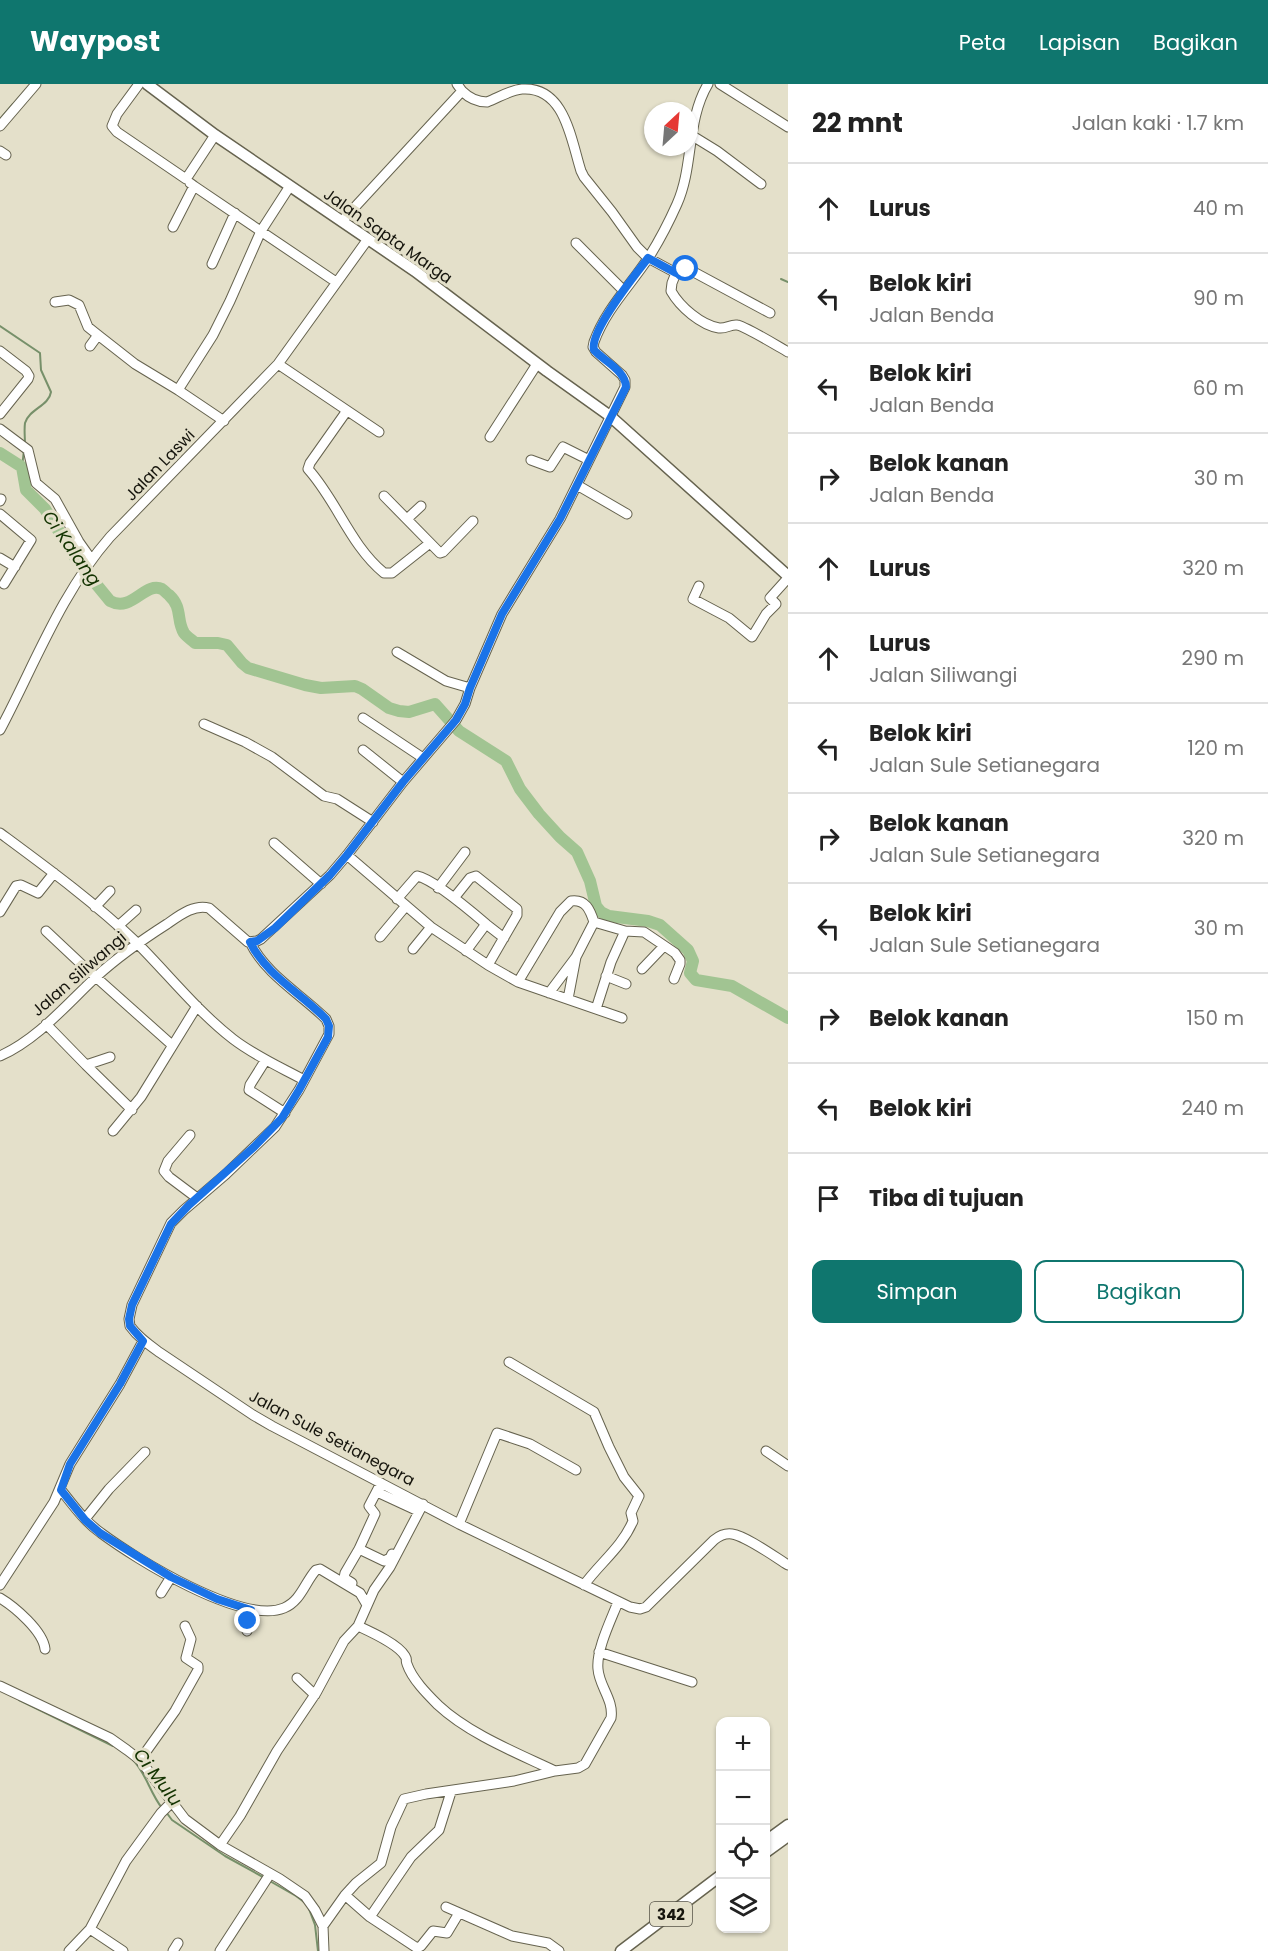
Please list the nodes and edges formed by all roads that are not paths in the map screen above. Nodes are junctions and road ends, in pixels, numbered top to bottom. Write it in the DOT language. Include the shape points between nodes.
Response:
graph roads {
  1 [pos="36,84"];
  2 [pos="139,84"];
  3 [pos="147,84"];
  4 [pos="708,84"];
  5 [pos="720,84"];
  6 [pos="459,88"];
  7 [pos="698,105"];
  8 [pos="0,126"];
  9 [pos="788,127"];
  10 [pos="215,135"];
  11 [pos="698,139"];
  12 [pos="688,156"];
  13 [pos="190,182"];
  14 [pos="761,184"];
  15 [pos="290,186"];
  16 [pos="235,213"];
  17 [pos="342,220"];
  18 [pos="173,227"];
  19 [pos="261,231"];
  20 [pos="368,239"];
  21 [pos="576,243"];
  22 [pos="648,258"];
  23 [pos="212,264"];
  24 [pos="676,273"];
  25 [pos="336,282"];
  26 [pos="623,290"];
  27 [pos="55,302"];
  28 [pos="770,313"];
  29 [pos="98,335"];
  30 [pos="90,346"];
  31 [pos="0,351"];
  32 [pos="788,352"];
  33 [pos="278,364"];
  34 [pos="537,364"];
  35 [pos="178,390"];
  36 [pos="346,412"];
  37 [pos="0,414"];
  38 [pos="610,416"];
  39 [pos="224,421"];
  40 [pos="0,429"];
  41 [pos="379,432"];
  42 [pos="490,437"];
  43 [pos="531,460"];
  44 [pos="589,460"];
  45 [pos="577,485"];
  46 [pos="384,496"];
  47 [pos="421,506"];
  48 [pos="0,514"];
  49 [pos="627,514"];
  50 [pos="407,519"];
  51 [pos="473,521"];
  52 [pos="429,543"];
  53 [pos="0,558"];
  54 [pos="90,561"];
  55 [pos="15,567"];
  56 [pos="788,577"];
  57 [pos="4,584"];
  58 [pos="699,586"];
  59 [pos="397,652"];
  60 [pos="470,688"];
  61 [pos="0,706"];
  62 [pos="10,712"];
  63 [pos="363,718"];
  64 [pos="204,724"];
  65 [pos="0,730"];
  66 [pos="363,750"];
  67 [pos="423,758"];
  68 [pos="403,782"];
  69 [pos="373,822"];
  70 [pos="0,833"];
  71 [pos="274,843"];
  72 [pos="465,852"];
  73 [pos="347,855"];
  74 [pos="54,873"];
  75 [pos="321,884"];
  76 [pos="438,888"];
  77 [pos="110,891"];
  78 [pos="454,898"];
  79 [pos="397,899"];
  80 [pos="95,907"];
  81 [pos="405,907"];
  82 [pos="136,910"];
  83 [pos="0,912"];
  84 [pos="594,922"];
  85 [pos="486,924"];
  86 [pos="118,926"];
  87 [pos="431,927"];
  88 [pos="46,931"];
  89 [pos="625,931"];
  90 [pos="380,937"];
  91 [pos="504,938"];
  92 [pos="250,942"];
  93 [pos="137,943"];
  94 [pos="664,946"];
  95 [pos="413,949"];
  96 [pos="466,951"];
  97 [pos="576,957"];
  98 [pos="488,965"];
  99 [pos="642,969"];
  100 [pos="606,976"];
  101 [pos="96,977"];
  102 [pos="674,979"];
  103 [pos="518,982"];
  104 [pos="626,984"];
  105 [pos="549,993"];
  106 [pos="568,999"];
  107 [pos="197,1006"];
  108 [pos="596,1009"];
  109 [pos="622,1018"];
  110 [pos="46,1024"];
  111 [pos="172,1046"];
  112 [pos="0,1056"];
  113 [pos="110,1056"];
  114 [pos="265,1061"];
  115 [pos="86,1065"];
  116 [pos="304,1080"];
  117 [pos="132,1110"];
  118 [pos="285,1113"];
  119 [pos="113,1131"];
  120 [pos="190,1135"];
  121 [pos="197,1198"];
  122 [pos="143,1341"];
  123 [pos="509,1362"];
  124 [pos="766,1451"];
  125 [pos="145,1452"];
  126 [pos="788,1466"];
  127 [pos="576,1470"];
  128 [pos="381,1483"];
  129 [pos="61,1490"];
  130 [pos="377,1492"];
  131 [pos="421,1508"];
  132 [pos="85,1520"];
  133 [pos="459,1524"];
  134 [pos="405,1528"];
  135 [pos="359,1549"];
  136 [pos="788,1565"];
  137 [pos="171,1577"];
  138 [pos="0,1585"];
  139 [pos="584,1585"];
  140 [pos="364,1590"];
  141 [pos="161,1593"];
  142 [pos="0,1598"];
  143 [pos="618,1602"];
  144 [pos="367,1605"];
  145 [pos="251,1610"];
  146 [pos="185,1626"];
  147 [pos="358,1626"];
  148 [pos="247,1631"];
  149 [pos="45,1649"];
  150 [pos="599,1652"];
  151 [pos="297,1678"];
  152 [pos="692,1682"];
  153 [pos="0,1686"];
  154 [pos="315,1695"];
  155 [pos="140,1761"];
  156 [pos="555,1771"];
  157 [pos="451,1792"];
  158 [pos="166,1808"];
  159 [pos="788,1825"];
  160 [pos="788,1836"];
  161 [pos="770,1838"];
  162 [pos="220,1845"];
  163 [pos="770,1849"];
  164 [pos="268,1878"];
  165 [pos="716,1879"];
  166 [pos="716,1889"];
  167 [pos="345,1894"];
  168 [pos="446,1907"];
  169 [pos="459,1913"];
  170 [pos="370,1917"];
  171 [pos="323,1926"];
  172 [pos="90,1929"];
  173 [pos="69,1951"];
  174 [pos="123,1951"];
  175 [pos="220,1951"];
  176 [pos="324,1951"];
  177 [pos="559,1951"];
  178 [pos="621,1951"];
  179 [pos="633,1951"];
  1 -- 8 [label="street"];
  2 -- 13 [label="street" via="112,126"];
  3 -- 10 [label="main road, Jalan Sapta Marga"];
  4 -- 7 [label="street"];
  5 -- 9 [label="street"];
  6 -- 17 [label="street"];
  6 -- 22 [label="street" via="482,102 519,89 535,90 551,98 568,125 581,171"];
  10 -- 13 [label="street"];
  10 -- 15 [label="main road, Jalan Sapta Marga"];
  11 -- 14 [label="street"];
  12 -- 22 [label="street" via="680,195"];
  13 -- 16 [label="street"];
  13 -- 18 [label="street"];
  15 -- 17 [label="main road, Jalan Sapta Marga"];
  15 -- 19 [label="street"];
  16 -- 19 [label="street"];
  16 -- 23 [label="street"];
  17 -- 20 [label="main road, Jalan Sapta Marga"];
  19 -- 25 [label="street"];
  19 -- 35 [label="street" via="220,323"];
  20 -- 25 [label="street, Jalan Laswi"];
  20 -- 34 [label="main road, Jalan Sapta Marga"];
  21 -- 26 [label="street"];
  22 -- 24 [label="street"];
  22 -- 26 [label="street"];
  24 -- 28 [label="street" via="690,270"];
  24 -- 32 [label="street" via="671,291 692,314 717,328 737,325"];
  25 -- 33 [label="street, Jalan Laswi"];
  26 -- 38 [label="street" via="593,347 625,380 626,387"];
  27 -- 29 [label="street" via="69,300 79,305 88,327"];
  29 -- 30 [label="street"];
  29 -- 35 [label="street"];
  31 -- 37 [label="street" via="29,376"];
  33 -- 36 [label="street"];
  33 -- 39 [label="street, Jalan Laswi"];
  34 -- 38 [label="main road, Jalan Sapta Marga"];
  34 -- 42 [label="street"];
  35 -- 39 [label="street"];
  36 -- 41 [label="street"];
  36 -- 52 [label="street" via="308,469 345,526 384,573 392,573"];
  38 -- 44 [label="street"];
  38 -- 56 [label="main road, Jalan Sapta Marga"];
  39 -- 54 [label="street, Jalan Laswi"];
  40 -- 54 [label="street" via="31,457 36,483 58,504"];
  43 -- 44 [label="street" via="550,467 563,447"];
  44 -- 45 [label="street"];
  45 -- 49 [label="street"];
  45 -- 60 [label="street" via="502,614"];
  46 -- 50 [label="street"];
  47 -- 50 [label="street"];
  48 -- 55 [label="street" via="32,540"];
  50 -- 52 [label="street"];
  51 -- 52 [label="street" via="442,553"];
  53 -- 55 [label="street"];
  54 -- 62 [label="street, Jalan Laswi"];
  55 -- 57 [label="street"];
  56 -- 58 [label="street" via="770,598 776,604 752,637 729,618 693,599"];
  59 -- 60 [label="street" via="446,681"];
  60 -- 67 [label="street" via="455,721"];
  61 -- 62 [label="street"];
  62 -- 65 [label="street, Jalan Laswi"];
  63 -- 67 [label="street"];
  64 -- 69 [label="street" via="272,757 324,796 340,801"];
  66 -- 68 [label="street"];
  67 -- 68 [label="street"];
  68 -- 69 [label="street"];
  69 -- 73 [label="street"];
  70 -- 74 [label="street"];
  71 -- 75 [label="street"];
  72 -- 76 [label="street"];
  73 -- 75 [label="street"];
  73 -- 79 [label="street"];
  74 -- 80 [label="street"];
  74 -- 83 [label="street" via="38,893 16,886"];
  75 -- 92 [label="street" via="268,934"];
  76 -- 78 [label="street"];
  76 -- 79 [label="street" via="417,876"];
  77 -- 80 [label="street"];
  78 -- 85 [label="street"];
  78 -- 91 [label="street" via="466,881 475,876 514,905 517,915"];
  79 -- 81 [label="street"];
  80 -- 86 [label="street"];
  81 -- 87 [label="street"];
  81 -- 90 [label="street"];
  82 -- 86 [label="street"];
  84 -- 89 [label="street"];
  84 -- 97 [label="street"];
  84 -- 103 [label="street" via="585,904 577,900 569,903"];
  85 -- 91 [label="street"];
  85 -- 96 [label="street"];
  86 -- 93 [label="street"];
  87 -- 95 [label="street"];
  87 -- 96 [label="street"];
  88 -- 101 [label="street"];
  89 -- 94 [label="street" via="644,932"];
  89 -- 100 [label="street"];
  91 -- 98 [label="street"];
  92 -- 93 [label="street, Jalan Siliwangi" via="212,909 202,907 184,913"];
  92 -- 116 [label="street, Jalan Sule Setianegara" via="266,966 328,1024 328,1037"];
  93 -- 101 [label="street, Jalan Siliwangi"];
  93 -- 107 [label="street"];
  94 -- 99 [label="street"];
  94 -- 102 [label="street" via="680,960"];
  96 -- 98 [label="street"];
  97 -- 105 [label="street"];
  97 -- 106 [label="street"];
  98 -- 103 [label="street"];
  100 -- 104 [label="street"];
  100 -- 108 [label="street"];
  101 -- 110 [label="street, Jalan Siliwangi"];
  101 -- 111 [label="street"];
  103 -- 105 [label="street"];
  105 -- 106 [label="street"];
  106 -- 108 [label="street"];
  107 -- 111 [label="street"];
  107 -- 114 [label="street" via="231,1038"];
  108 -- 109 [label="street"];
  110 -- 112 [label="street, Jalan Siliwangi"];
  110 -- 115 [label="street"];
  111 -- 117 [label="street"];
  113 -- 115 [label="street"];
  114 -- 116 [label="street"];
  114 -- 118 [label="street" via="249,1090"];
  115 -- 117 [label="street"];
  116 -- 118 [label="street, Jalan Sule Setianegara"];
  117 -- 119 [label="street"];
  118 -- 121 [label="street, Jalan Sule Setianegara" via="275,1127"];
  120 -- 121 [label="street" via="164,1171"];
  121 -- 122 [label="street, Jalan Sule Setianegara" via="171,1224 132,1305 130,1326"];
  122 -- 128 [label="street, Jalan Sule Setianegara" via="253,1415"];
  122 -- 129 [label="street" via="70,1464"];
  123 -- 139 [label="street" via="594,1412 624,1477 639,1496 627,1533"];
  124 -- 126 [label="street"];
  125 -- 132 [label="street"];
  127 -- 133 [label="street" via="530,1444 497,1433"];
  128 -- 130 [label="street"];
  128 -- 131 [label="street, Jalan Sule Setianegara"];
  129 -- 132 [label="street"];
  129 -- 138 [label="street"];
  130 -- 131 [label="street"];
  130 -- 135 [label="street" via="369,1506 375,1514"];
  131 -- 133 [label="street, Jalan Sule Setianegara"];
  131 -- 144 [label="street"];
  132 -- 137 [label="street"];
  133 -- 139 [label="street, Jalan Sule Setianegara"];
  134 -- 135 [label="street" via="387,1561"];
  135 -- 140 [label="street" via="344,1578"];
  136 -- 143 [label="street, Jalan Sule Setianegara" via="742,1537 725,1534 714,1540 646,1607 640,1609"];
  137 -- 141 [label="street"];
  137 -- 145 [label="street"];
  139 -- 143 [label="street, Jalan Sule Setianegara"];
  142 -- 149 [label="street" via="16,1609 39,1635"];
  143 -- 150 [label="street"];
  144 -- 145 [label="street" via="360,1593 320,1569 293,1603 278,1610"];
  144 -- 147 [label="street"];
  145 -- 148 [label="street"];
  146 -- 155 [label="street" via="191,1639 186,1658 199,1669"];
  147 -- 154 [label="street" via="344,1641"];
  147 -- 156 [label="street" via="404,1654 420,1685 448,1713 509,1750"];
  150 -- 152 [label="street"];
  150 -- 156 [label="street" via="598,1672 611,1718 585,1764"];
  151 -- 154 [label="street"];
  153 -- 155 [label="street" via="110,1738"];
  154 -- 162 [label="street"];
  155 -- 158 [label="street"];
  156 -- 157 [label="street"];
  157 -- 167 [label="street" via="404,1800 381,1863"];
  157 -- 170 [label="street" via="439,1830 411,1857"];
  158 -- 162 [label="street"];
  158 -- 172 [label="street" via="126,1861"];
  159 -- 161 [label="main road"];
  160 -- 163 [label="main road"];
  162 -- 164 [label="street"];
  164 -- 171 [label="street" via="305,1896"];
  164 -- 175 [label="street"];
  165 -- 178 [label="main road, 342"];
  166 -- 179 [label="main road, 342"];
  167 -- 170 [label="street"];
  167 -- 171 [label="street"];
  168 -- 169 [label="street"];
  169 -- 170 [label="street" via="448,1931 433,1931 418,1948"];
  169 -- 177 [label="street" via="516,1937 548,1943"];
  171 -- 176 [label="street"];
  172 -- 173 [label="street"];
  172 -- 174 [label="street"];
}
